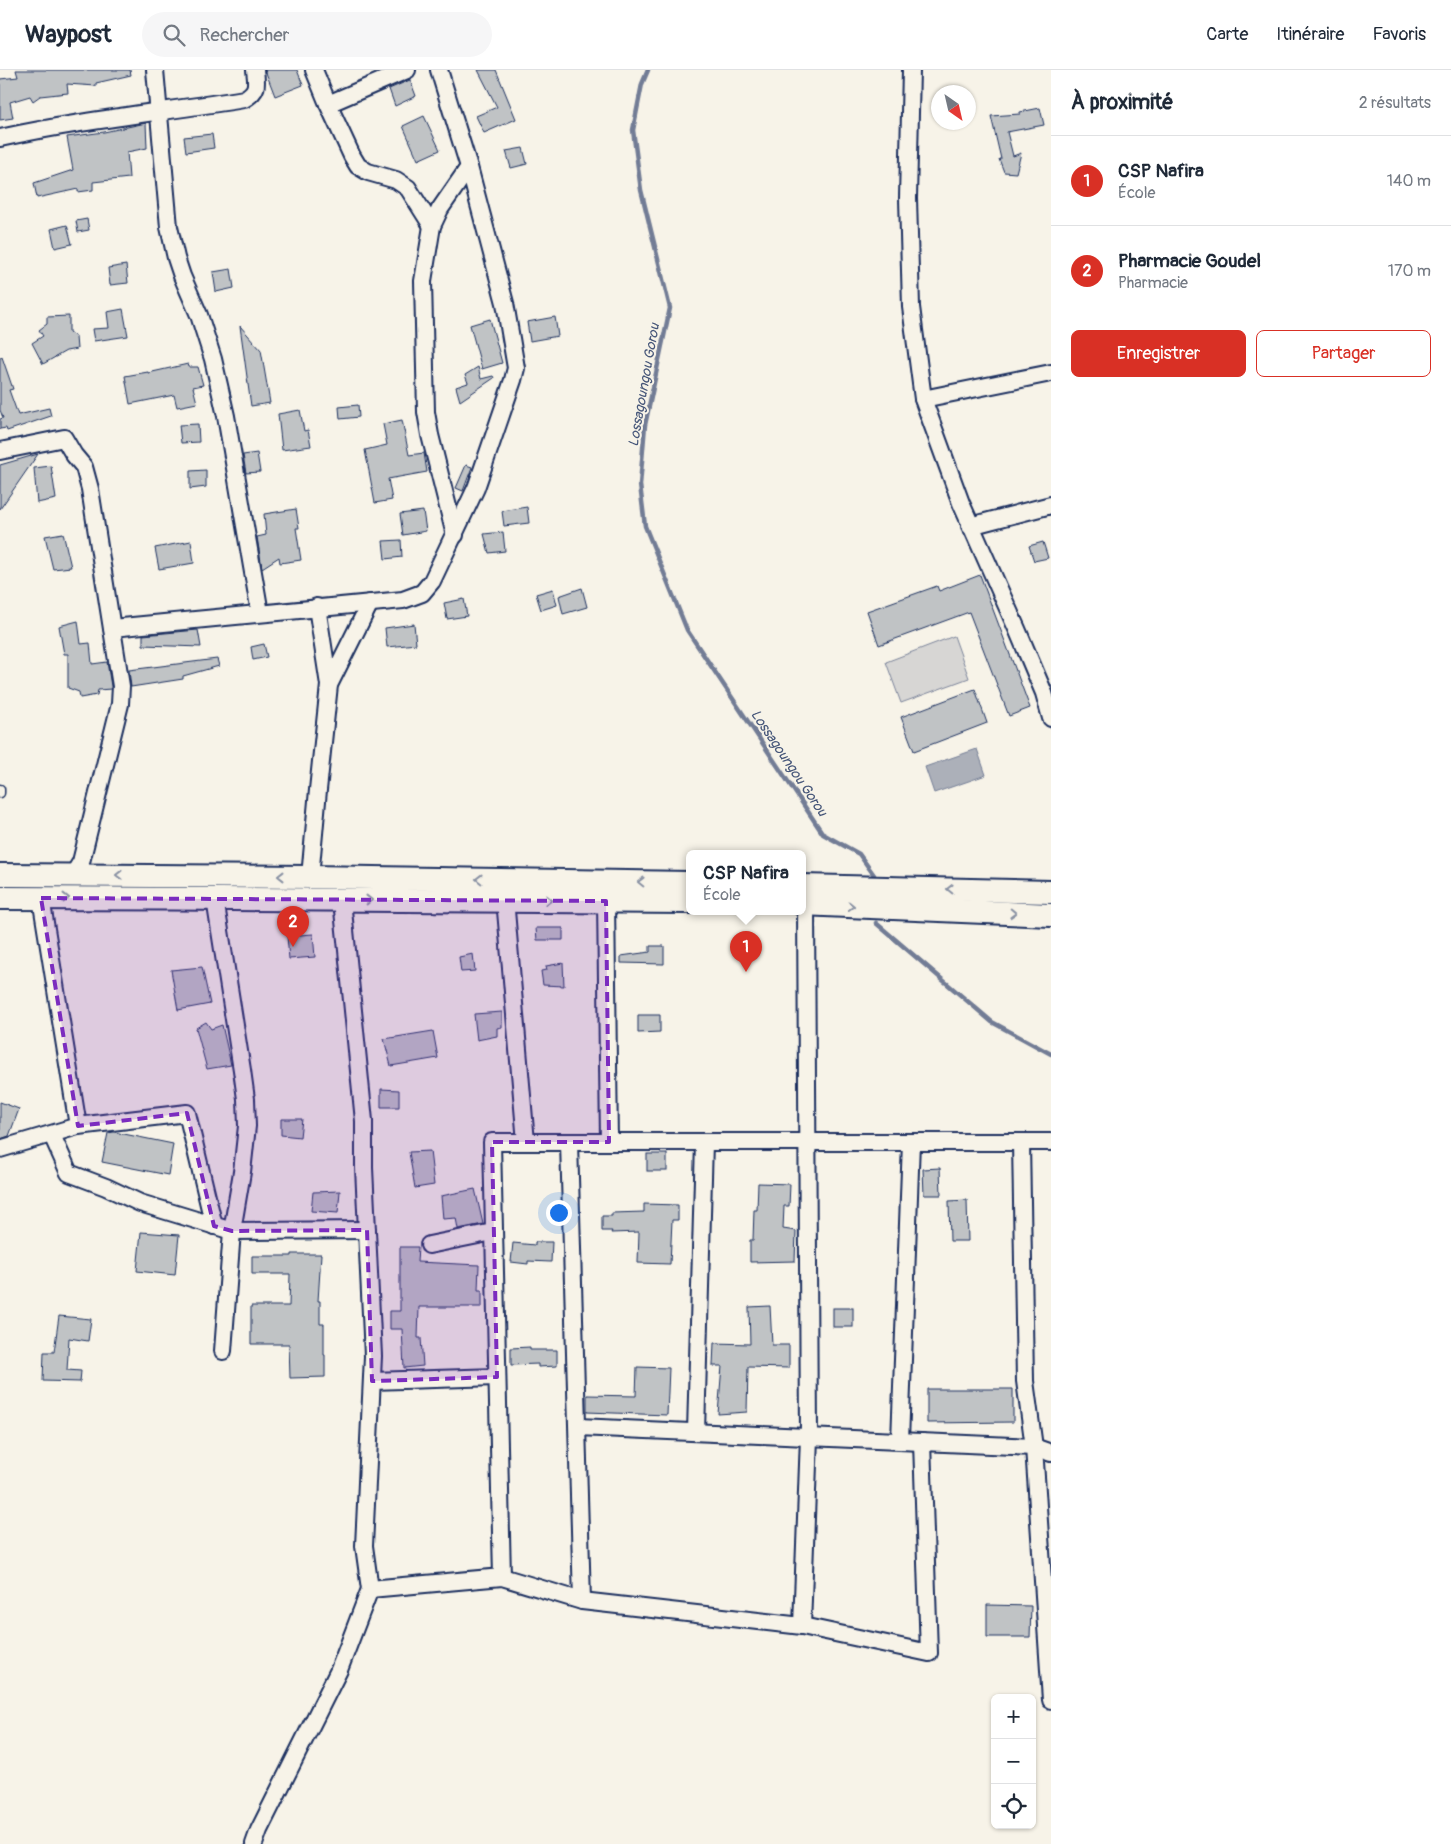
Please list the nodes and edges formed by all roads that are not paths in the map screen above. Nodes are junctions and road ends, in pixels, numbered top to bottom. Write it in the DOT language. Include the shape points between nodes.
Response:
graph roads {
  1 [pos="155,70"];
  2 [pos="255,70"];
  3 [pos="314,70"];
  4 [pos="407,70"];
  5 [pos="439,70"];
  6 [pos="910,70"];
  7 [pos="328,104"];
  8 [pos="159,112"];
  9 [pos="0,138"];
  10 [pos="469,167"];
  11 [pos="432,226"];
  12 [pos="1051,373"];
  13 [pos="923,399"];
  14 [pos="0,451"];
  15 [pos="1051,505"];
  16 [pos="970,526"];
  17 [pos="455,535"];
  18 [pos="370,603"];
  19 [pos="316,608"];
  20 [pos="260,613"];
  21 [pos="112,628"];
  22 [pos="1044,674"];
  23 [pos="329,685"];
  24 [pos="1051,718"];
  25 [pos="0,789"];
  26 [pos="0,793"];
  27 [pos="0,875"];
  28 [pos="73,875"];
  29 [pos="310,877"];
  30 [pos="686,883"];
  31 [pos="1051,892"];
  32 [pos="0,898"];
  33 [pos="41,898"];
  34 [pos="806,898"];
  35 [pos="806,898"];
  36 [pos="215,899"];
  37 [pos="505,899"];
  38 [pos="342,900"];
  39 [pos="606,901"];
  40 [pos="686,902"];
  41 [pos="803,915"];
  42 [pos="1051,915"];
  43 [pos="78,1126"];
  44 [pos="52,1135"];
  45 [pos="526,1142"];
  46 [pos="569,1142"];
  47 [pos="609,1142"];
  48 [pos="704,1142"];
  49 [pos="808,1142"];
  50 [pos="912,1142"];
  51 [pos="1021,1142"];
  52 [pos="1051,1142"];
  53 [pos="0,1149"];
  54 [pos="214,1226"];
  55 [pos="367,1230"];
  56 [pos="232,1231"];
  57 [pos="494,1232"];
  58 [pos="428,1245"];
  59 [pos="223,1351"];
  60 [pos="497,1377"];
  61 [pos="372,1381"];
  62 [pos="578,1427"];
  63 [pos="696,1432"];
  64 [pos="808,1437"];
  65 [pos="900,1441"];
  66 [pos="922,1442"];
  67 [pos="1034,1446"];
  68 [pos="1051,1454"];
  69 [pos="502,1577"];
  70 [pos="370,1589"];
  71 [pos="582,1601"];
  72 [pos="802,1626"];
  73 [pos="1051,1700"];
  74 [pos="254,1844"];
  1 -- 8 [label="street"];
  2 -- 8 [label="street" via="256,88 244,99"];
  3 -- 7 [label="street"];
  4 -- 7 [label="street"];
  5 -- 10 [label="street"];
  6 -- 13 [label="street" via="908,198 911,307"];
  7 -- 11 [label="street" via="358,166 408,188"];
  8 -- 9 [label="street"];
  8 -- 20 [label="street" via="169,227 182,276 213,359"];
  10 -- 11 [label="street"];
  10 -- 17 [label="street" via="505,303 516,368 476,488"];
  11 -- 17 [label="street" via="423,281 426,412"];
  12 -- 13 [label="street"];
  13 -- 16 [label="street"];
  14 -- 21 [label="street" via="64,438 84,467"];
  15 -- 16 [label="street"];
  16 -- 22 [label="street"];
  17 -- 18 [label="street" via="432,581 422,593 403,600"];
  18 -- 19 [label="street"];
  18 -- 23 [label="street"];
  19 -- 20 [label="street"];
  19 -- 23 [label="street"];
  20 -- 21 [label="street"];
  21 -- 28 [label="street" via="121,686 120,704 81,862"];
  22 -- 24 [label="street"];
  23 -- 29 [label="street"];
  25 -- 26 [label="lane"];
  27 -- 28 [label="main road"];
  29 -- 28 [label="main road, one-way"];
  30 -- 29 [label="main road, one-way"];
  31 -- 34 [label="main road, one-way"];
  32 -- 33 [label="main road"];
  33 -- 36 [label="main road, one-way"];
  33 -- 43 [label="street"];
  35 -- 42 [label="main road, one-way"];
  36 -- 38 [label="main road"];
  36 -- 56 [label="street" via="246,1099 245,1145"];
  38 -- 37 [label="main road, one-way"];
  37 -- 39 [label="main road, one-way"];
  37 -- 45 [label="street"];
  38 -- 55 [label="street" via="360,1076"];
  39 -- 40 [label="main road"];
  39 -- 47 [label="street"];
  41 -- 49 [label="street"];
  43 -- 44 [label="street"];
  43 -- 54 [label="street" via="187,1114"];
  44 -- 53 [label="street"];
  44 -- 54 [label="street" via="70,1173 140,1203"];
  45 -- 46 [label="street"];
  45 -- 57 [label="street" via="492,1142"];
  46 -- 47 [label="street"];
  46 -- 62 [label="street"];
  47 -- 48 [label="street"];
  48 -- 49 [label="street"];
  48 -- 63 [label="street"];
  49 -- 50 [label="street"];
  49 -- 64 [label="street"];
  50 -- 51 [label="street"];
  50 -- 65 [label="street"];
  51 -- 52 [label="street"];
  51 -- 67 [label="street" via="1026,1381"];
  54 -- 56 [label="street"];
  55 -- 56 [label="street"];
  55 -- 61 [label="street"];
  56 -- 59 [label="street"];
  57 -- 58 [label="street"];
  57 -- 60 [label="street"];
  60 -- 61 [label="street"];
  60 -- 69 [label="street"];
  61 -- 70 [label="street" via="364,1546"];
  62 -- 63 [label="street"];
  62 -- 71 [label="street"];
  63 -- 64 [label="street"];
  64 -- 65 [label="street"];
  64 -- 72 [label="street"];
  65 -- 66 [label="street"];
  66 -- 67 [label="street"];
  66 -- 72 [label="street" via="929,1653"];
  67 -- 68 [label="street"];
  67 -- 73 [label="street"];
  69 -- 70 [label="street"];
  69 -- 71 [label="street"];
  70 -- 74 [label="street" via="339,1670"];
  71 -- 72 [label="street"];
}
